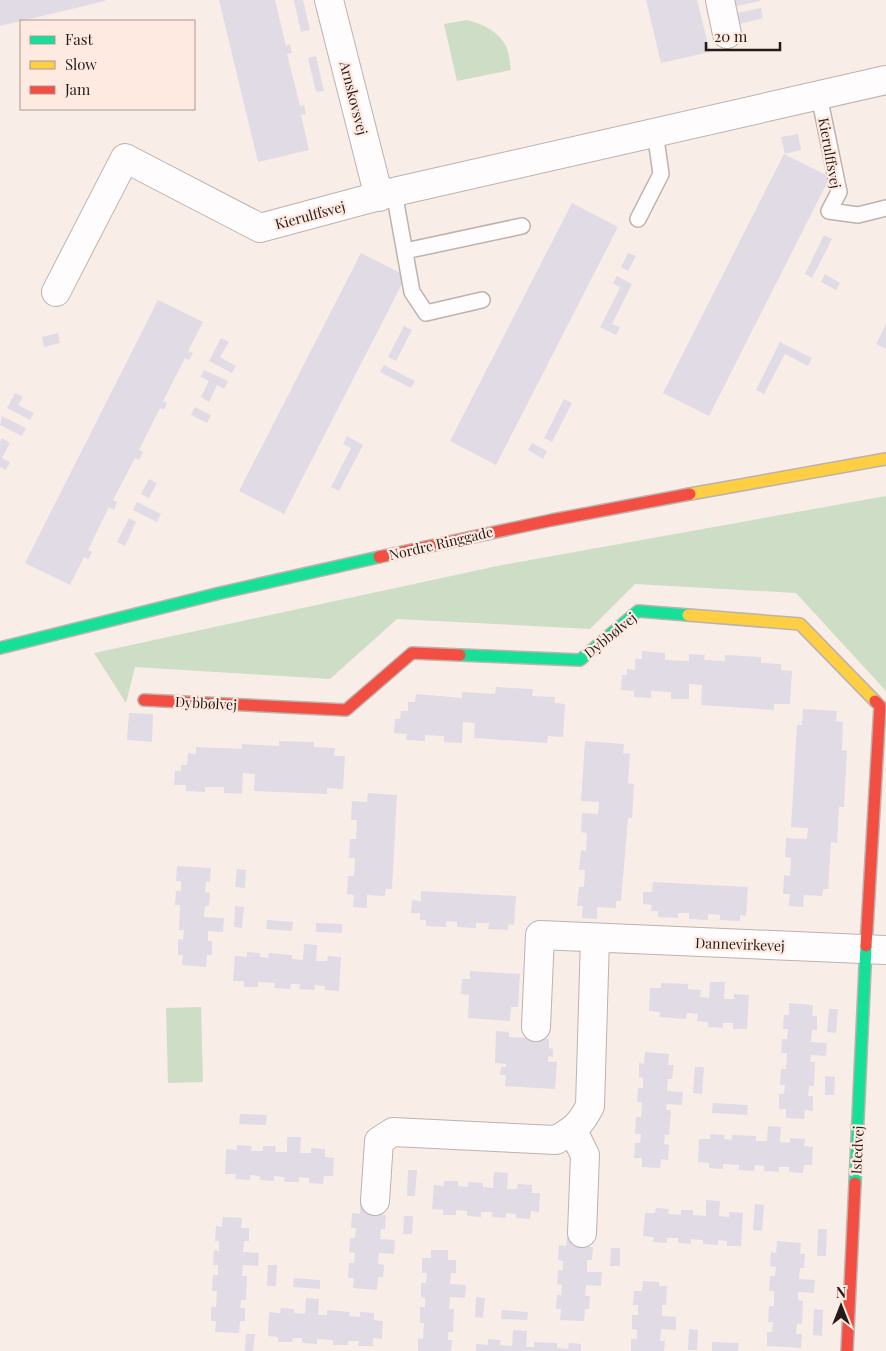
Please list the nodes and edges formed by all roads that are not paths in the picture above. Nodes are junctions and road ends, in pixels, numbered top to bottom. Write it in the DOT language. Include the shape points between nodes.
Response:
graph roads {
  1 [pos="329,0"];
  2 [pos="720,0"];
  3 [pos="727,34"];
  4 [pos="886,80"];
  5 [pos="820,96"];
  6 [pos="654,132"];
  7 [pos="387,195"];
  8 [pos="886,208"];
  9 [pos="638,219"];
  10 [pos="522,226"];
  11 [pos="405,251"];
  12 [pos="56,292"];
  13 [pos="482,300"];
  14 [pos="886,459"];
  15 [pos="0,648"];
  16 [pos="144,700"];
  17 [pos="595,938"];
  18 [pos="876,950"];
  19 [pos="536,1027"];
  20 [pos="573,1131"];
  21 [pos="375,1201"];
  22 [pos="582,1233"];
  23 [pos="847,1351"];
  1 -- 7 [label="street, Arnskovsvej"];
  2 -- 3 [label="street"];
  4 -- 5 [label="street, Kierulffsvej"];
  5 -- 6 [label="street, Kierulffsvej"];
  5 -- 8 [label="lane, Kierulffsvej" via="839,192 829,211 858,214"];
  6 -- 7 [label="street, Kierulffsvej"];
  6 -- 9 [label="lane" via="661,174"];
  7 -- 11 [label="lane"];
  7 -- 12 [label="street, Kierulffsvej" via="260,228 125,158"];
  10 -- 11 [label="lane"];
  11 -- 13 [label="lane" via="412,292 426,313"];
  14 -- 15 [label="street, Nordre Ringgade" via="521,525 126,615"];
  16 -- 18 [label="street, Dybbølvej" via="346,710 412,653 580,660 638,612 800,624 880,706"];
  17 -- 18 [label="street, Dannevirkevej"];
  17 -- 19 [label="street, Dannevirkevej" via="540,935"];
  17 -- 20 [label="street" via="590,1106"];
  18 -- 23 [label="street, Istedvej"];
  20 -- 21 [label="street" via="556,1140 393,1132 379,1141"];
  20 -- 22 [label="street" via="585,1156"];
}
